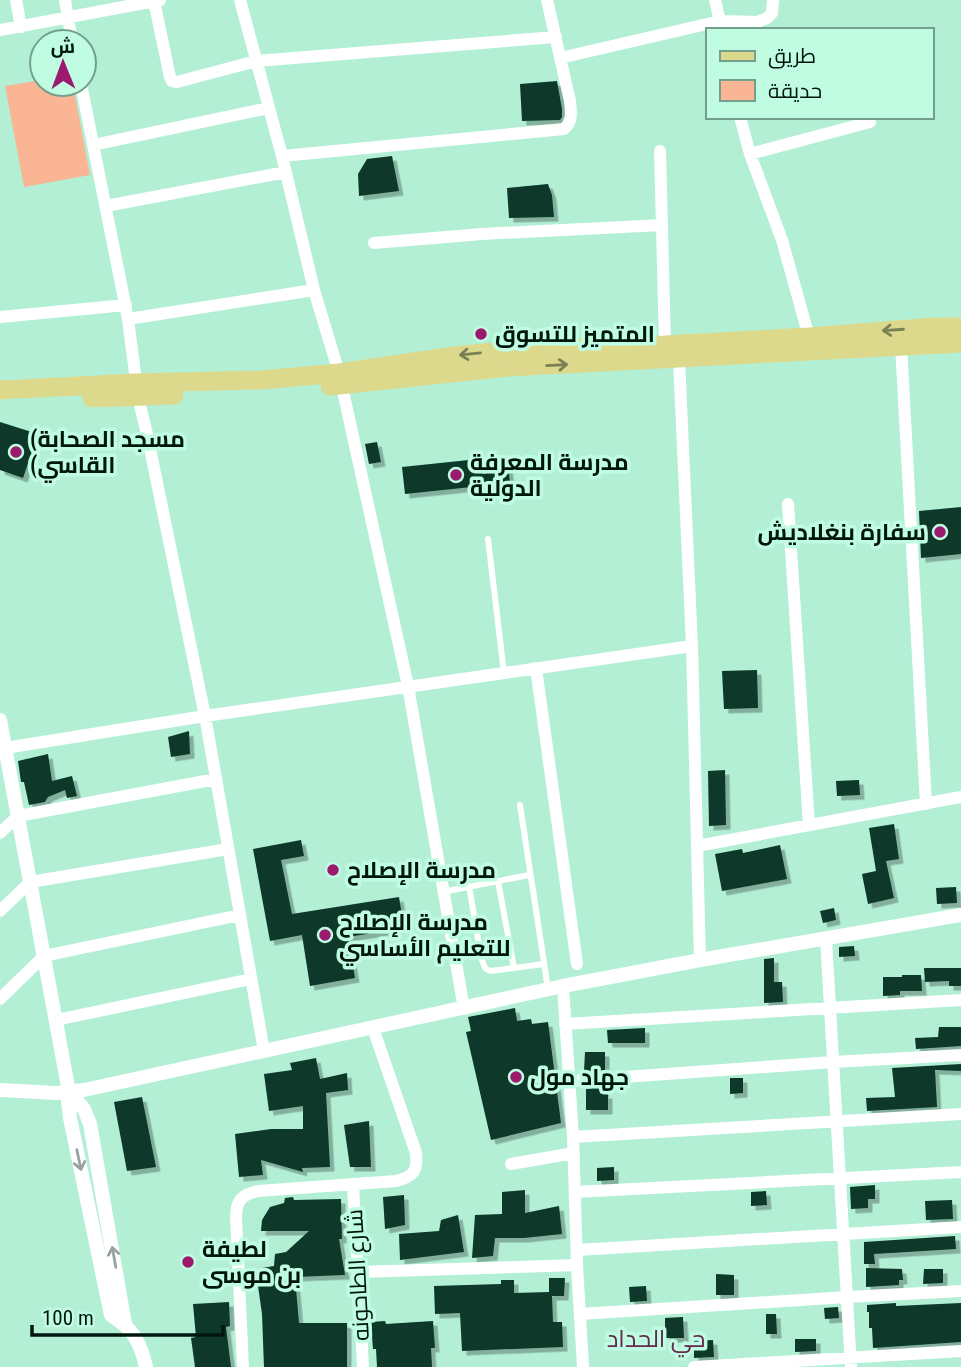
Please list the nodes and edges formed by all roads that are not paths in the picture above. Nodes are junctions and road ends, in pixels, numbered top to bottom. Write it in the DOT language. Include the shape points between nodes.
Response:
graph roads {
  1 [pos="16,0"];
  2 [pos="65,0"];
  3 [pos="240,0"];
  4 [pos="547,0"];
  5 [pos="715,0"];
  6 [pos="773,0"];
  7 [pos="157,1"];
  8 [pos="68,18"];
  9 [pos="721,25"];
  10 [pos="21,27"];
  11 [pos="70,28"];
  12 [pos="706,28"];
  13 [pos="0,30"];
  14 [pos="556,37"];
  15 [pos="560,58"];
  16 [pos="256,61"];
  17 [pos="84,98"];
  18 [pos="269,108"];
  19 [pos="741,119"];
  20 [pos="870,122"];
  21 [pos="93,145"];
  22 [pos="660,151"];
  23 [pos="750,154"];
  24 [pos="282,156"];
  25 [pos="286,172"];
  26 [pos="106,206"];
  27 [pos="662,225"];
  28 [pos="374,243"];
  29 [pos="314,290"];
  30 [pos="126,305"];
  31 [pos="0,317"];
  32 [pos="128,319"];
  33 [pos="961,327"];
  34 [pos="809,338"];
  35 [pos="961,343"];
  36 [pos="901,345"];
  37 [pos="672,352"];
  38 [pos="340,379"];
  39 [pos="0,390"];
  40 [pos="137,390"];
  41 [pos="0,402"];
  42 [pos="788,504"];
  43 [pos="488,539"];
  44 [pos="692,646"];
  45 [pos="536,668"];
  46 [pos="504,673"];
  47 [pos="408,687"];
  48 [pos="205,716"];
  49 [pos="0,720"];
  50 [pos="3,750"];
  51 [pos="216,779"];
  52 [pos="961,797"];
  53 [pos="926,804"];
  54 [pos="520,805"];
  55 [pos="18,816"];
  56 [pos="809,825"];
  57 [pos="0,833"];
  58 [pos="697,846"];
  59 [pos="228,849"];
  60 [pos="530,875"];
  61 [pos="498,881"];
  62 [pos="30,882"];
  63 [pos="469,886"];
  64 [pos="443,892"];
  65 [pos="0,911"];
  66 [pos="240,915"];
  67 [pos="961,915"];
  68 [pos="826,939"];
  69 [pos="44,956"];
  70 [pos="700,960"];
  71 [pos="544,964"];
  72 [pos="577,964"];
  73 [pos="514,968"];
  74 [pos="251,979"];
  75 [pos="563,986"];
  76 [pos="548,989"];
  77 [pos="0,999"];
  78 [pos="961,1000"];
  79 [pos="464,1009"];
  80 [pos="830,1009"];
  81 [pos="56,1020"];
  82 [pos="565,1024"];
  83 [pos="373,1028"];
  84 [pos="264,1051"];
  85 [pos="961,1055"];
  86 [pos="833,1062"];
  87 [pos="569,1081"];
  88 [pos="0,1090"];
  89 [pos="69,1093"];
  90 [pos="961,1114"];
  91 [pos="837,1122"];
  92 [pos="573,1137"];
  93 [pos="574,1153"];
  94 [pos="511,1164"];
  95 [pos="961,1172"];
  96 [pos="840,1178"];
  97 [pos="353,1184"];
  98 [pos="575,1192"];
  99 [pos="961,1227"];
  100 [pos="843,1235"];
  101 [pos="577,1250"];
  102 [pos="577,1265"];
  103 [pos="358,1272"];
  104 [pos="961,1291"];
  105 [pos="847,1297"];
  106 [pos="580,1314"];
  107 [pos="125,1324"];
  108 [pos="961,1351"];
  109 [pos="851,1362"];
  110 [pos="146,1367"];
  111 [pos="243,1367"];
  112 [pos="363,1367"];
  113 [pos="583,1367"];
  114 [pos="694,1367"];
  1 -- 10 [label="street"];
  2 -- 8 [label="street"];
  3 -- 16 [label="street"];
  4 -- 14 [label="street"];
  5 -- 9 [label="street"];
  6 -- 9 [label="street" via="767,18"];
  7 -- 8 [label="street"];
  7 -- 16 [label="street" via="172,81"];
  8 -- 10 [label="street"];
  8 -- 11 [label="street"];
  10 -- 13 [label="street"];
  12 -- 15 [label="street"];
  14 -- 15 [label="street"];
  14 -- 16 [label="street"];
  15 -- 24 [label="street" via="572,115 564,129"];
  16 -- 18 [label="street"];
  17 -- 21 [label="street"];
  18 -- 21 [label="street"];
  18 -- 24 [label="street"];
  19 -- 23 [label="street"];
  20 -- 23 [label="street"];
  21 -- 26 [label="street"];
  22 -- 27 [label="street"];
  23 -- 34 [label="street" via="782,240"];
  24 -- 25 [label="street"];
  25 -- 26 [label="street"];
  25 -- 29 [label="street"];
  26 -- 30 [label="street"];
  27 -- 28 [label="street"];
  27 -- 37 [label="street"];
  29 -- 32 [label="street"];
  29 -- 38 [label="street"];
  30 -- 31 [label="street"];
  30 -- 32 [label="street"];
  32 -- 40 [label="street"];
  33 -- 34 [label="main road, one-way"];
  34 -- 37 [label="main road"];
  35 -- 36 [label="main road"];
  36 -- 37 [label="main road"];
  36 -- 53 [label="street"];
  37 -- 38 [label="main road"];
  37 -- 44 [label="street"];
  38 -- 40 [label="main road"];
  38 -- 47 [label="street"];
  39 -- 40 [label="main road"];
  40 -- 41 [label="main road"];
  40 -- 48 [label="street"];
  42 -- 56 [label="street"];
  43 -- 46 [label="lane"];
  44 -- 45 [label="street"];
  44 -- 58 [label="street"];
  45 -- 46 [label="street"];
  45 -- 72 [label="street"];
  46 -- 47 [label="street"];
  47 -- 48 [label="street"];
  47 -- 64 [label="street"];
  48 -- 50 [label="street"];
  48 -- 51 [label="street"];
  49 -- 50 [label="street"];
  50 -- 55 [label="street"];
  51 -- 55 [label="street"];
  51 -- 59 [label="street"];
  52 -- 53 [label="street"];
  53 -- 56 [label="street"];
  54 -- 60 [label="lane"];
  55 -- 57 [label="street"];
  55 -- 62 [label="street"];
  56 -- 58 [label="street"];
  58 -- 70 [label="street"];
  59 -- 62 [label="street"];
  59 -- 66 [label="street"];
  60 -- 61 [label="lane"];
  60 -- 71 [label="lane"];
  61 -- 63 [label="lane"];
  61 -- 73 [label="lane"];
  62 -- 65 [label="street"];
  62 -- 69 [label="street"];
  63 -- 64 [label="lane"];
  63 -- 73 [label="lane" via="485,968"];
  64 -- 79 [label="street"];
  66 -- 69 [label="street"];
  66 -- 74 [label="street"];
  67 -- 68 [label="street"];
  68 -- 70 [label="street"];
  68 -- 80 [label="street"];
  69 -- 77 [label="street"];
  69 -- 81 [label="street"];
  70 -- 75 [label="street"];
  71 -- 73 [label="lane"];
  71 -- 76 [label="lane"];
  74 -- 81 [label="street"];
  74 -- 84 [label="street"];
  75 -- 76 [label="street"];
  75 -- 82 [label="street"];
  76 -- 79 [label="street"];
  78 -- 80 [label="street"];
  79 -- 83 [label="street"];
  80 -- 82 [label="street"];
  80 -- 86 [label="street"];
  81 -- 89 [label="street"];
  82 -- 87 [label="street"];
  83 -- 84 [label="street"];
  83 -- 97 [label="street" via="417,1163 407,1178"];
  84 -- 89 [label="street"];
  85 -- 86 [label="street"];
  86 -- 87 [label="street"];
  86 -- 91 [label="street"];
  87 -- 92 [label="street"];
  88 -- 89 [label="street"];
  107 -- 89 [label="street, one-way" via="90,1124"];
  89 -- 107 [label="street, one-way" via="70,1118 111,1315"];
  90 -- 91 [label="street"];
  91 -- 92 [label="street"];
  91 -- 96 [label="street"];
  92 -- 93 [label="street"];
  93 -- 94 [label="street"];
  93 -- 98 [label="street"];
  95 -- 96 [label="street"];
  96 -- 98 [label="street"];
  96 -- 100 [label="street"];
  97 -- 103 [label="street, شارع الطاحونه"];
  97 -- 111 [label="street" via="258,1191 240,1200 236,1218"];
  98 -- 101 [label="street"];
  99 -- 100 [label="street"];
  100 -- 101 [label="street"];
  100 -- 105 [label="street"];
  101 -- 102 [label="street"];
  102 -- 103 [label="street"];
  102 -- 106 [label="street"];
  103 -- 112 [label="street, شارع الطاحونه"];
  104 -- 105 [label="street"];
  105 -- 106 [label="street"];
  105 -- 109 [label="street"];
  106 -- 113 [label="street"];
  107 -- 110 [label="street"];
  108 -- 109 [label="street"];
  109 -- 114 [label="street"];
}
